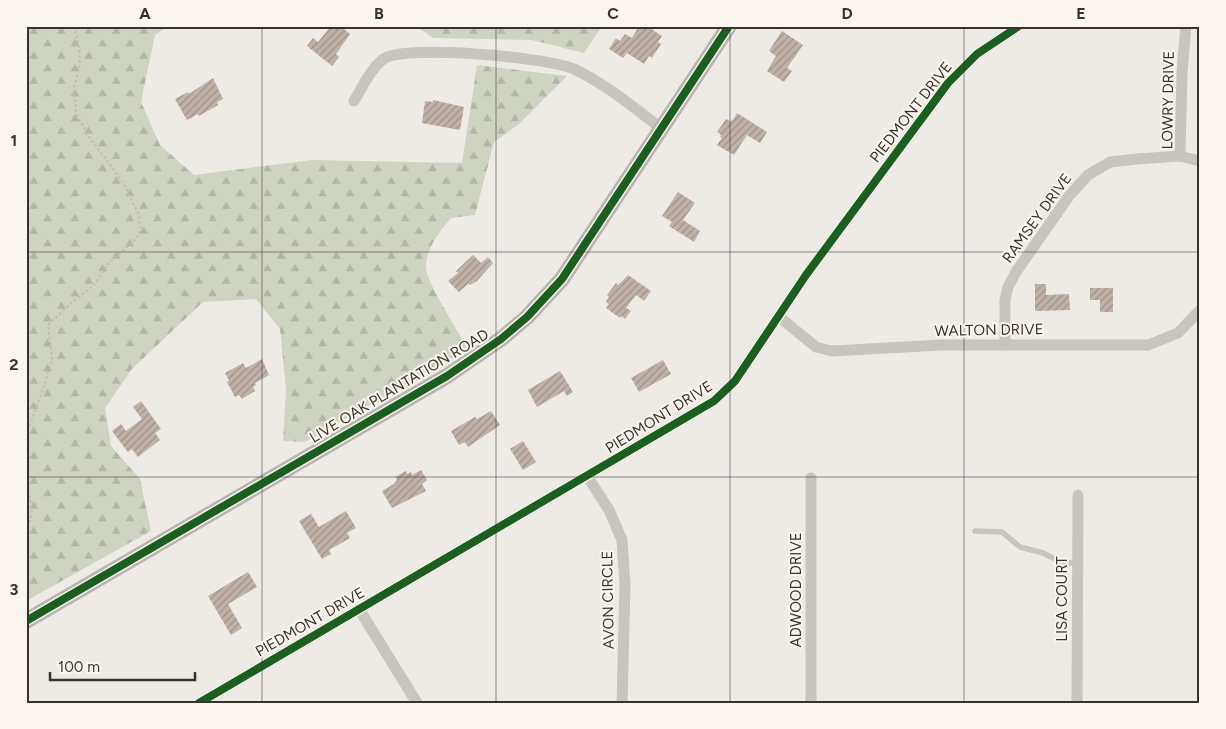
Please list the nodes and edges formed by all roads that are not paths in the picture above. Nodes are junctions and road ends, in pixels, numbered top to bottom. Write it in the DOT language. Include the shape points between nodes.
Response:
graph roads {
  1 [pos="729,26"];
  2 [pos="1019,26"];
  3 [pos="1186,26"];
  4 [pos="354,101"];
  5 [pos="662,129"];
  6 [pos="1180,156"];
  7 [pos="1200,162"];
  8 [pos="1200,310"];
  9 [pos="778,316"];
  10 [pos="1006,345"];
  11 [pos="588,476"];
  12 [pos="811,478"];
  13 [pos="1078,495"];
  14 [pos="975,531"];
  15 [pos="1078,564"];
  16 [pos="360,609"];
  17 [pos="26,622"];
  18 [pos="199,703"];
  19 [pos="417,703"];
  20 [pos="622,703"];
  21 [pos="811,703"];
  22 [pos="1077,703"];
  1 -- 5 [label="street, LIVE OAK PLANTATION ROAD"];
  2 -- 9 [label="street, PIEDMONT DRIVE" via="977,54 948,83"];
  3 -- 6 [label="street, LOWRY DRIVE"];
  4 -- 5 [label="street" via="384,59 437,53 514,57 572,69 594,80"];
  5 -- 17 [label="street, LIVE OAK PLANTATION ROAD" via="562,280 501,339 439,381"];
  6 -- 7 [label="street, LOWRY DRIVE"];
  6 -- 10 [label="street, RAMSEY DRIVE" via="1110,162 1088,174 1069,196 1008,287 1005,300"];
  8 -- 10 [label="street, WALTON DRIVE" via="1178,332 1148,345"];
  9 -- 10 [label="street, WALTON DRIVE" via="816,347 832,351"];
  9 -- 11 [label="street, PIEDMONT DRIVE" via="728,389 696,412"];
  11 -- 16 [label="street, PIEDMONT DRIVE"];
  11 -- 20 [label="street, AVON CIRCLE" via="609,510 622,540 625,584"];
  12 -- 21 [label="street, ADWOOD DRIVE"];
  13 -- 15 [label="street, LISA COURT"];
  14 -- 15 [label="lane" via="1002,532 1020,547"];
  15 -- 22 [label="street, LISA COURT"];
  16 -- 18 [label="street, PIEDMONT DRIVE"];
  16 -- 19 [label="street"];
}
